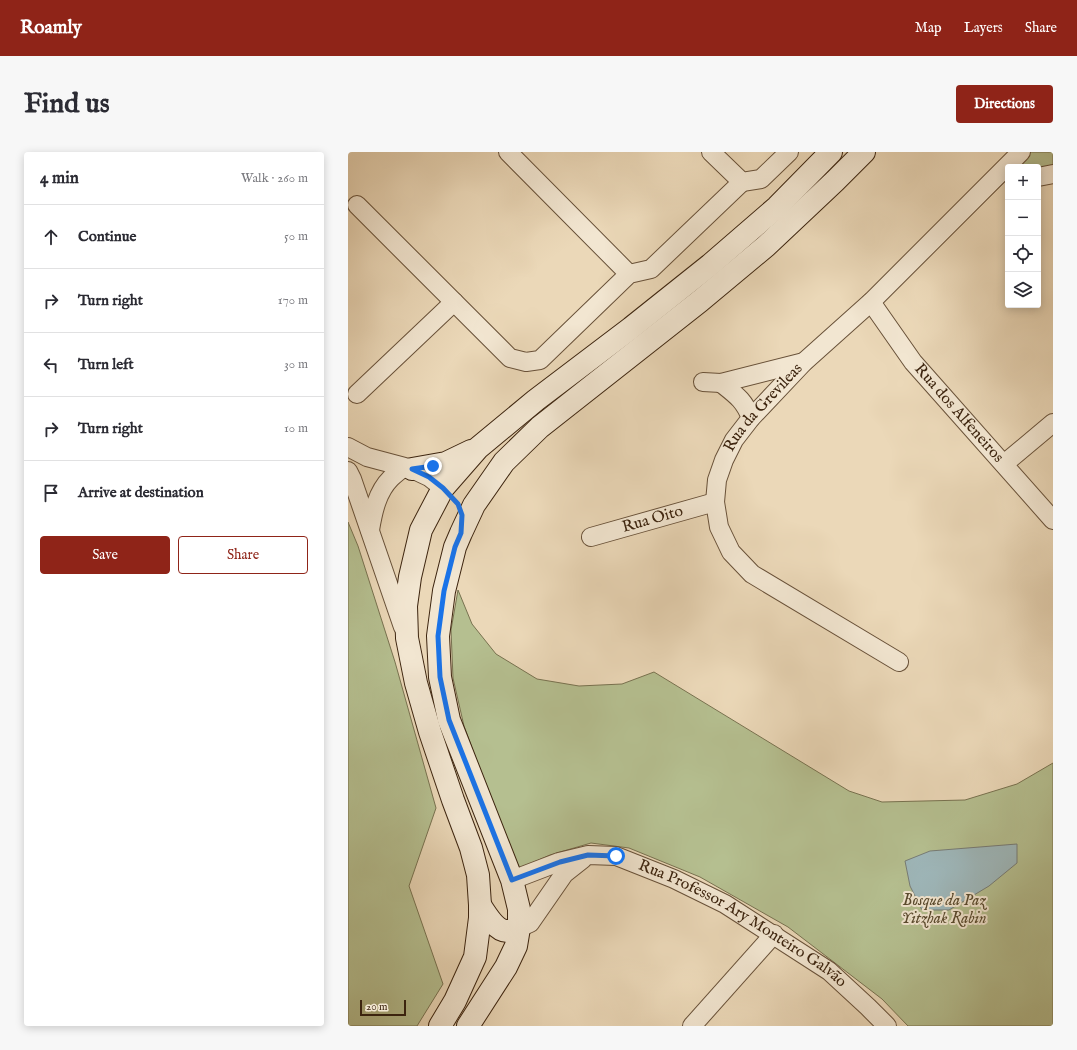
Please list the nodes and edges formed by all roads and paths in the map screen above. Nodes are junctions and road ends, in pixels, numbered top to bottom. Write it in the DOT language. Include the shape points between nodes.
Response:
graph roads {
  1 [pos="508,152"];
  2 [pos="711,152"];
  3 [pos="788,152"];
  4 [pos="831,152"];
  5 [pos="864,152"];
  6 [pos="1021,152"];
  7 [pos="1053,174"];
  8 [pos="1041,176"];
  9 [pos="742,182"];
  10 [pos="1005,183"];
  11 [pos="987,186"];
  12 [pos="357,205"];
  13 [pos="629,274"];
  14 [pos="454,302"];
  15 [pos="871,302"];
  16 [pos="804,362"];
  17 [pos="357,394"];
  18 [pos="751,418"];
  19 [pos="1053,423"];
  20 [pos="348,447"];
  21 [pos="478,448"];
  22 [pos="1004,464"];
  23 [pos="407,468"];
  24 [pos="348,471"];
  25 [pos="443,488"];
  26 [pos="715,502"];
  27 [pos="1053,520"];
  28 [pos="369,531"];
  29 [pos="461,533"];
  30 [pos="590,537"];
  31 [pos="407,638"];
  32 [pos="899,662"];
  33 [pos="588,855"];
  34 [pos="512,880"];
  35 [pos="480,905"];
  36 [pos="520,928"];
  37 [pos="774,934"];
  38 [pos="440,1026"];
  39 [pos="468,1026"];
  40 [pos="692,1026"];
  41 [pos="887,1026"];
  1 -- 13 [label="street"];
  2 -- 9 [label="street"];
  3 -- 9 [label="street" via="760,180"];
  4 -- 21 [label="main road" via="778,207 710,265"];
  5 -- 29 [label="main road" via="754,256 540,427 504,462 474,505"];
  6 -- 11 [label="street, Rua da Grevileas"];
  7 -- 8 [label="street"];
  9 -- 13 [label="street" via="651,269"];
  10 -- 11 [label="street"];
  11 -- 15 [label="street, Rua da Grevileas"];
  12 -- 14 [label="street"];
  13 -- 14 [label="street" via="540,360 526,362 510,358"];
  14 -- 17 [label="street"];
  15 -- 16 [label="street, Rua da Grevileas"];
  15 -- 22 [label="street, Rua dos Alfeneiros" via="913,362"];
  16 -- 18 [label="street, Rua da Grevileas"];
  16 -- 18 [label="street" via="712,382 736,395"];
  18 -- 26 [label="street, Rua da Grevileas" via="734,440 724,460 717,480"];
  19 -- 22 [label="street"];
  20 -- 23 [label="street" via="367,457"];
  21 -- 23 [label="main road" via="446,463"];
  21 -- 25 [label="main road"];
  22 -- 27 [label="street, Rua dos Alfeneiros"];
  23 -- 25 [label="street" via="429,477"];
  23 -- 28 [label="street" via="390,479 381,490"];
  24 -- 28 [label="street"];
  25 -- 29 [label="main road" via="458,504 462,515"];
  25 -- 31 [label="main road" via="421,530 416,550 406,606"];
  26 -- 30 [label="street, Rua Oito"];
  26 -- 32 [label="street, Rua da Grevileas" via="719,527 731,552 752,574"];
  28 -- 31 [label="street"];
  29 -- 34 [label="main road" via="444,591 438,636 440,677 449,720"];
  31 -- 35 [label="main road" via="416,684 430,732 471,848 478,875"];
  33 -- 34 [label="street, Rua Professor Ary Monteiro Galvão" via="560,862"];
  33 -- 36 [label="street" via="564,874 530,922"];
  33 -- 37 [label="street, Rua Professor Ary Monteiro Galvão" via="616,856 674,879 726,904"];
  34 -- 36 [label="main road" via="519,909"];
  35 -- 36 [label="main road" via="500,929 506,931"];
  35 -- 38 [label="main road" via="475,957 455,1002"];
  36 -- 39 [label="main road" via="516,946 506,968"];
  37 -- 40 [label="street"];
  37 -- 41 [label="street, Rua Professor Ary Monteiro Galvão" via="829,971"];
}
